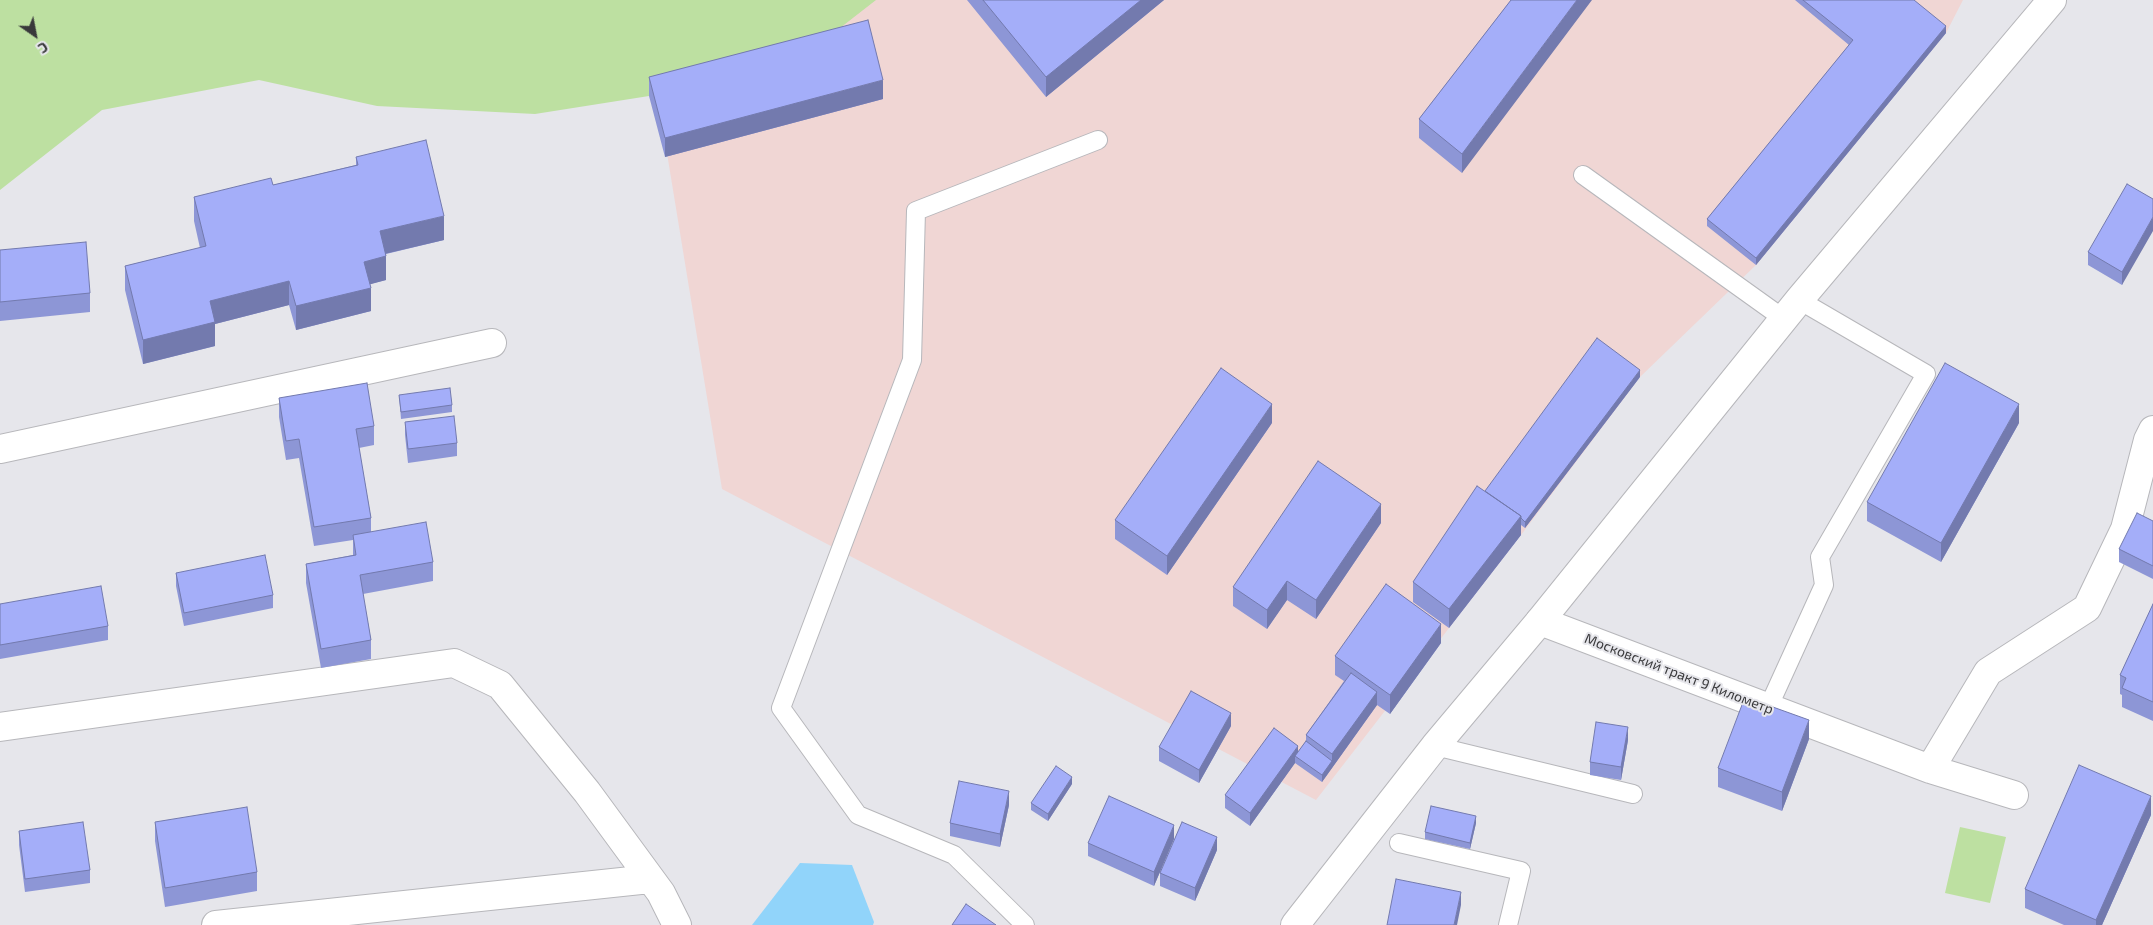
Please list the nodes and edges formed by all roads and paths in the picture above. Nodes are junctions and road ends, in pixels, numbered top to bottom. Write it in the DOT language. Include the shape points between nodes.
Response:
graph roads {
  1 [pos="2052,0"];
  2 [pos="1098,140"];
  3 [pos="1584,175"];
  4 [pos="1791,310"];
  5 [pos="492,343"];
  6 [pos="2153,430"];
  7 [pos="0,449"];
  8 [pos="1540,621"];
  9 [pos="1768,708"];
  10 [pos="0,728"];
  11 [pos="1435,746"];
  12 [pos="1930,769"];
  13 [pos="1633,794"];
  14 [pos="2014,795"];
  15 [pos="1399,843"];
  16 [pos="650,878"];
  17 [pos="216,925"];
  18 [pos="677,925"];
  19 [pos="1025,925"];
  20 [pos="1296,925"];
  21 [pos="1508,925"];
  1 -- 4 [label="street"];
  2 -- 19 [label="lane" via="916,211 912,360 781,708 858,815 954,855"];
  3 -- 4 [label="lane"];
  4 -- 8 [label="street"];
  4 -- 9 [label="lane" via="1926,374 1820,556 1824,585"];
  5 -- 7 [label="street"];
  6 -- 12 [label="street" via="2125,529 2087,608 1988,672"];
  8 -- 9 [label="street, Московский тракт 9 Километр"];
  8 -- 11 [label="street"];
  9 -- 12 [label="street, Московский тракт 9 Километр"];
  10 -- 16 [label="street" via="454,663 500,685 587,792"];
  11 -- 13 [label="lane"];
  11 -- 20 [label="street"];
  12 -- 14 [label="street, Московский тракт 9 Километр"];
  15 -- 21 [label="lane" via="1521,871"];
  16 -- 17 [label="street"];
  16 -- 18 [label="street"];
}
